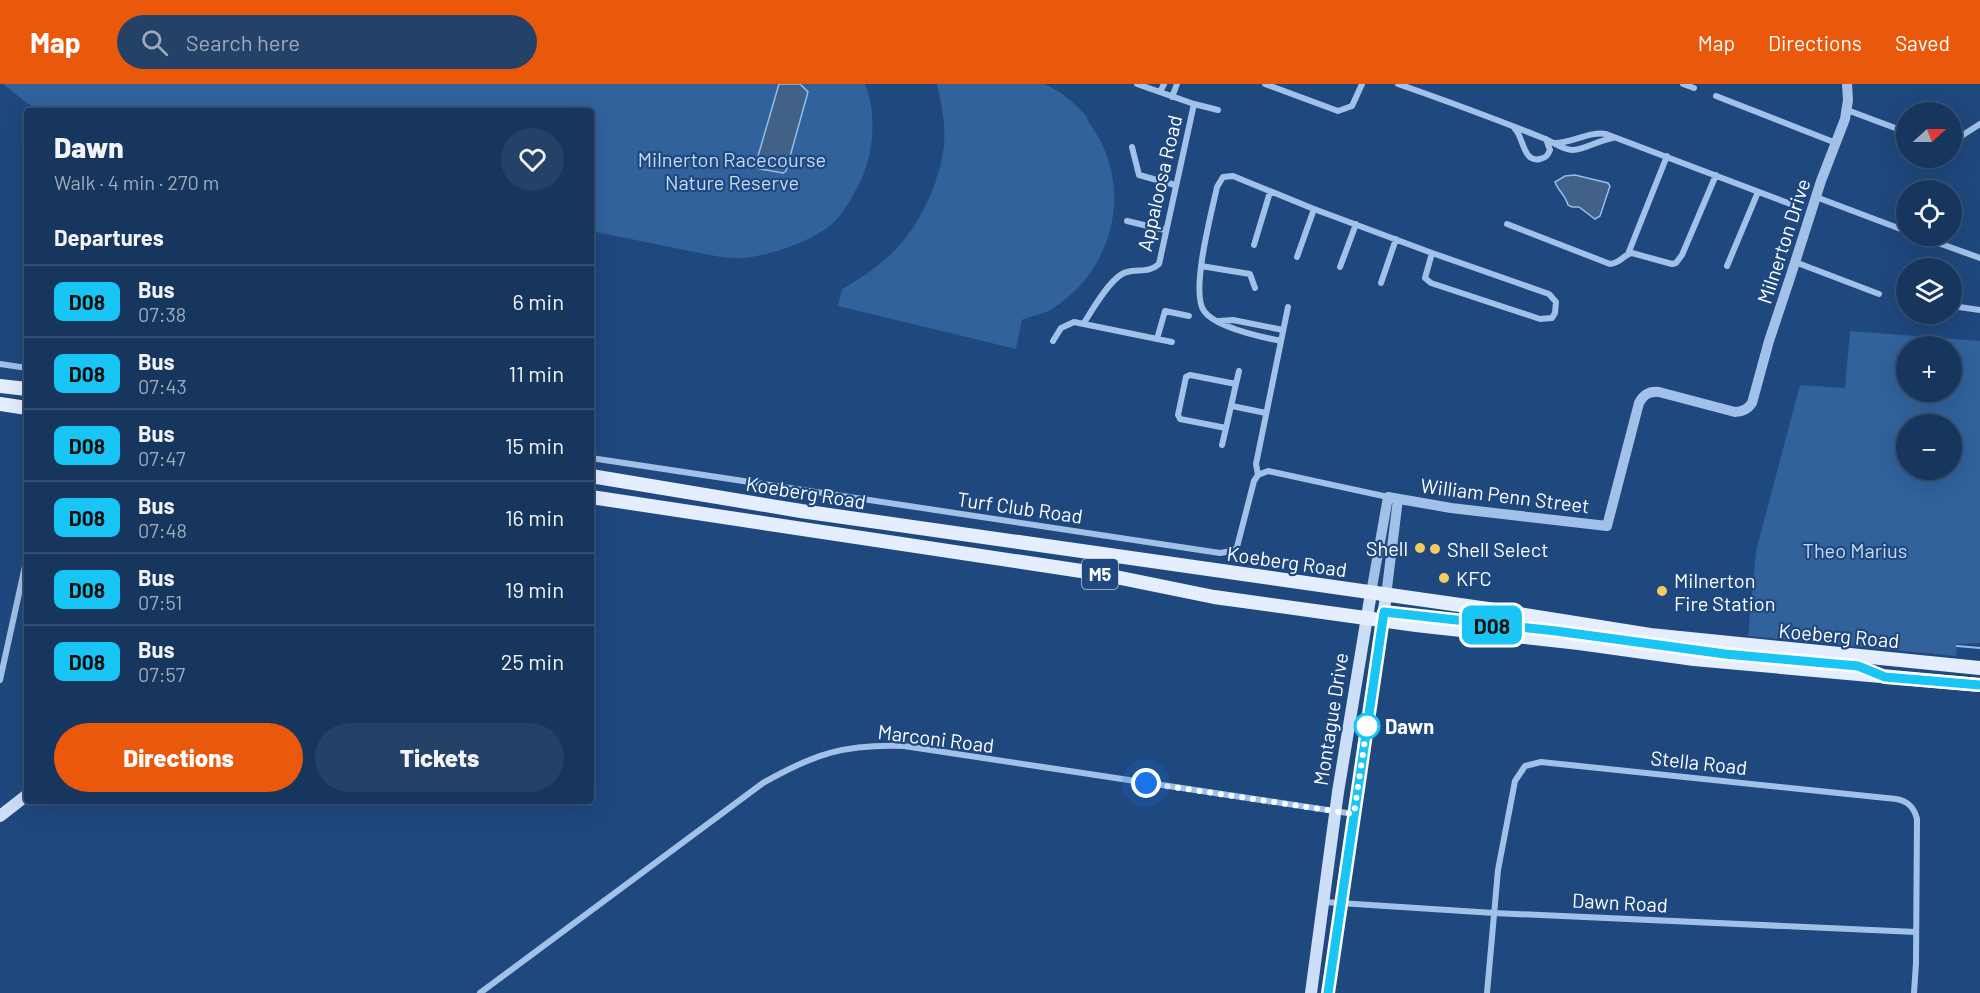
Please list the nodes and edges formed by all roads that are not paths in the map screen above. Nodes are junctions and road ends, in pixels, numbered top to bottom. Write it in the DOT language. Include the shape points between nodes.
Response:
graph roads {
  1 [pos="1137,84"];
  2 [pos="1164,84"];
  3 [pos="1177,84"];
  4 [pos="1265,84"];
  5 [pos="1362,84"];
  6 [pos="1398,84"];
  7 [pos="1683,84"];
  8 [pos="1847,84"];
  9 [pos="1284,87"];
  10 [pos="1694,88"];
  11 [pos="1160,92"];
  12 [pos="1172,96"];
  13 [pos="1716,96"];
  14 [pos="1194,104"];
  15 [pos="1218,110"];
  16 [pos="1847,110"];
  17 [pos="1980,124"];
  18 [pos="1513,126"];
  19 [pos="1896,128"];
  20 [pos="1962,136"];
  21 [pos="1546,139"];
  22 [pos="1836,143"];
  23 [pos="1132,147"];
  24 [pos="1667,156"];
  25 [pos="1716,175"];
  26 [pos="1175,185"];
  27 [pos="1270,192"];
  28 [pos="1758,192"];
  29 [pos="1816,197"];
  30 [pos="1793,205"];
  31 [pos="1314,209"];
  32 [pos="1127,220"];
  33 [pos="1356,224"];
  34 [pos="1507,224"];
  35 [pos="1896,227"];
  36 [pos="1166,230"];
  37 [pos="1396,239"];
  38 [pos="1254,245"];
  39 [pos="1947,246"];
  40 [pos="1432,253"];
  41 [pos="1628,254"];
  42 [pos="1297,256"];
  43 [pos="1980,258"];
  44 [pos="1795,262"];
  45 [pos="1201,266"];
  46 [pos="1727,266"];
  47 [pos="1340,267"];
  48 [pos="1381,282"];
  49 [pos="1255,288"];
  50 [pos="1879,294"];
  51 [pos="1288,307"];
  52 [pos="1962,307"];
  53 [pos="1980,310"];
  54 [pos="1189,316"];
  55 [pos="1219,321"];
  56 [pos="1084,323"];
  57 [pos="1283,330"];
  58 [pos="1157,339"];
  59 [pos="1053,341"];
  60 [pos="1281,341"];
  61 [pos="1172,342"];
  62 [pos="0,364"];
  63 [pos="24,368"];
  64 [pos="1239,370"];
  65 [pos="1236,384"];
  66 [pos="0,386"];
  67 [pos="24,389"];
  68 [pos="0,404"];
  69 [pos="1232,406"];
  70 [pos="24,408"];
  71 [pos="1266,413"];
  72 [pos="1226,428"];
  73 [pos="1222,445"];
  74 [pos="594,458"];
  75 [pos="1258,475"];
  76 [pos="594,476"];
  77 [pos="594,497"];
  78 [pos="1393,498"];
  79 [pos="1607,526"];
  80 [pos="24,571"];
  81 [pos="1371,594"];
  82 [pos="1386,596"];
  83 [pos="1366,618"];
  84 [pos="1383,620"];
  85 [pos="1980,668"];
  86 [pos="0,680"];
  87 [pos="1980,685"];
  88 [pos="24,797"];
  89 [pos="1335,812"];
  90 [pos="1354,814"];
  91 [pos="0,816"];
  92 [pos="1322,902"];
  93 [pos="1341,904"];
  94 [pos="1494,913"];
  95 [pos="1916,932"];
  96 [pos="480,993"];
  97 [pos="1311,993"];
  98 [pos="1328,993"];
  99 [pos="1487,993"];
  100 [pos="1914,993"];
  1 -- 11 [label="street"];
  2 -- 11 [label="street, Appaloosa Road"];
  3 -- 12 [label="street, Appaloosa Road"];
  4 -- 9 [label="street"];
  5 -- 9 [label="street" via="1352,106 1338,111"];
  6 -- 18 [label="street"];
  7 -- 10 [label="street"];
  8 -- 16 [label="street, Milnerton Drive"];
  11 -- 12 [label="street, Appaloosa Road"];
  12 -- 14 [label="street, Appaloosa Road"];
  13 -- 22 [label="street"];
  14 -- 15 [label="street"];
  14 -- 26 [label="street, Appaloosa Road"];
  16 -- 19 [label="street"];
  16 -- 22 [label="street, Milnerton Drive"];
  17 -- 20 [label="street"];
  18 -- 21 [label="street"];
  18 -- 21 [label="street" via="1532,159 1548,155"];
  21 -- 24 [label="street" via="1566,143 1600,133"];
  22 -- 29 [label="street, Milnerton Drive"];
  23 -- 26 [label="street" via="1140,175"];
  24 -- 25 [label="street"];
  24 -- 41 [label="street"];
  25 -- 28 [label="street"];
  25 -- 41 [label="street" via="1676,263"];
  26 -- 36 [label="street, Appaloosa Road"];
  27 -- 31 [label="street"];
  27 -- 38 [label="street"];
  27 -- 45 [label="street" via="1233,176 1223,177 1217,187"];
  28 -- 30 [label="street"];
  28 -- 46 [label="street"];
  29 -- 35 [label="street"];
  29 -- 44 [label="street, Milnerton Drive"];
  31 -- 33 [label="street"];
  31 -- 42 [label="street"];
  32 -- 36 [label="street"];
  33 -- 37 [label="street"];
  33 -- 47 [label="street"];
  34 -- 41 [label="street" via="1610,264"];
  36 -- 56 [label="street, Appaloosa Road" via="1159,264 1145,271 1126,272 1115,279"];
  37 -- 40 [label="street"];
  37 -- 48 [label="street"];
  39 -- 43 [label="street"];
  40 -- 40 [label="street" via="1549,294 1556,302 1555,314 1540,319 1431,283 1425,278"];
  44 -- 50 [label="street"];
  44 -- 79 [label="street, Milnerton Drive" via="1752,403 1742,412 1735,412 1659,393 1644,396"];
  45 -- 49 [label="street" via="1250,274"];
  45 -- 55 [label="street" via="1201,307"];
  51 -- 57 [label="street, Turf Club Road"];
  52 -- 53 [label="street"];
  54 -- 58 [label="street" via="1165,311"];
  55 -- 57 [label="street" via="1241,321"];
  55 -- 60 [label="street" via="1233,329"];
  56 -- 58 [label="street"];
  56 -- 59 [label="street" via="1074,322 1061,328"];
  57 -- 60 [label="street, Turf Club Road"];
  58 -- 61 [label="street"];
  60 -- 71 [label="street, Turf Club Road"];
  62 -- 63 [label="street"];
  64 -- 65 [label="street"];
  65 -- 69 [label="street"];
  65 -- 72 [label="street" via="1190,375 1184,382 1180,419"];
  66 -- 67 [label="main road"];
  68 -- 70 [label="main road"];
  69 -- 71 [label="street"];
  69 -- 72 [label="street"];
  71 -- 75 [label="street, Turf Club Road" via="1256,464"];
  72 -- 73 [label="street"];
  74 -- 75 [label="street, Turf Club Road" via="1225,553 1237,547"];
  75 -- 78 [label="street" via="1268,471"];
  76 -- 81 [label="main road, Koeberg Road / M5" via="801,511"];
  77 -- 83 [label="main road, Koeberg Road / M5"];
  78 -- 79 [label="street, William Penn Street"];
  78 -- 81 [label="street"];
  78 -- 82 [label="street"];
  80 -- 86 [label="street"];
  81 -- 82 [label="main road, Koeberg Road / M5"];
  81 -- 83 [label="main road, Montague Drive"];
  82 -- 84 [label="main road, Montague Drive"];
  82 -- 85 [label="main road, Koeberg Road / M5" via="1650,635"];
  83 -- 84 [label="main road, Koeberg Road / M5"];
  83 -- 89 [label="main road, Montague Drive"];
  84 -- 87 [label="main road, Koeberg Road / M5" via="1694,659"];
  84 -- 90 [label="main road, Montague Drive"];
  88 -- 91 [label="main road"];
  89 -- 90 [label="street, Marconi Road"];
  89 -- 92 [label="main road, Montague Drive"];
  89 -- 96 [label="street, Marconi Road" via="904,746 846,748 818,755 763,783"];
  90 -- 93 [label="main road, Montague Drive"];
  92 -- 93 [label="street, Dawn Road"];
  92 -- 97 [label="main road, Montague Drive"];
  93 -- 94 [label="street, Dawn Road"];
  93 -- 98 [label="main road, Montague Drive"];
  94 -- 95 [label="street, Dawn Road"];
  94 -- 95 [label="street, Stella Road" via="1515,781 1525,766 1541,762 1905,802 1917,819"];
  94 -- 99 [label="street, Stella Road"];
  95 -- 100 [label="street, Stella Road"];
}
